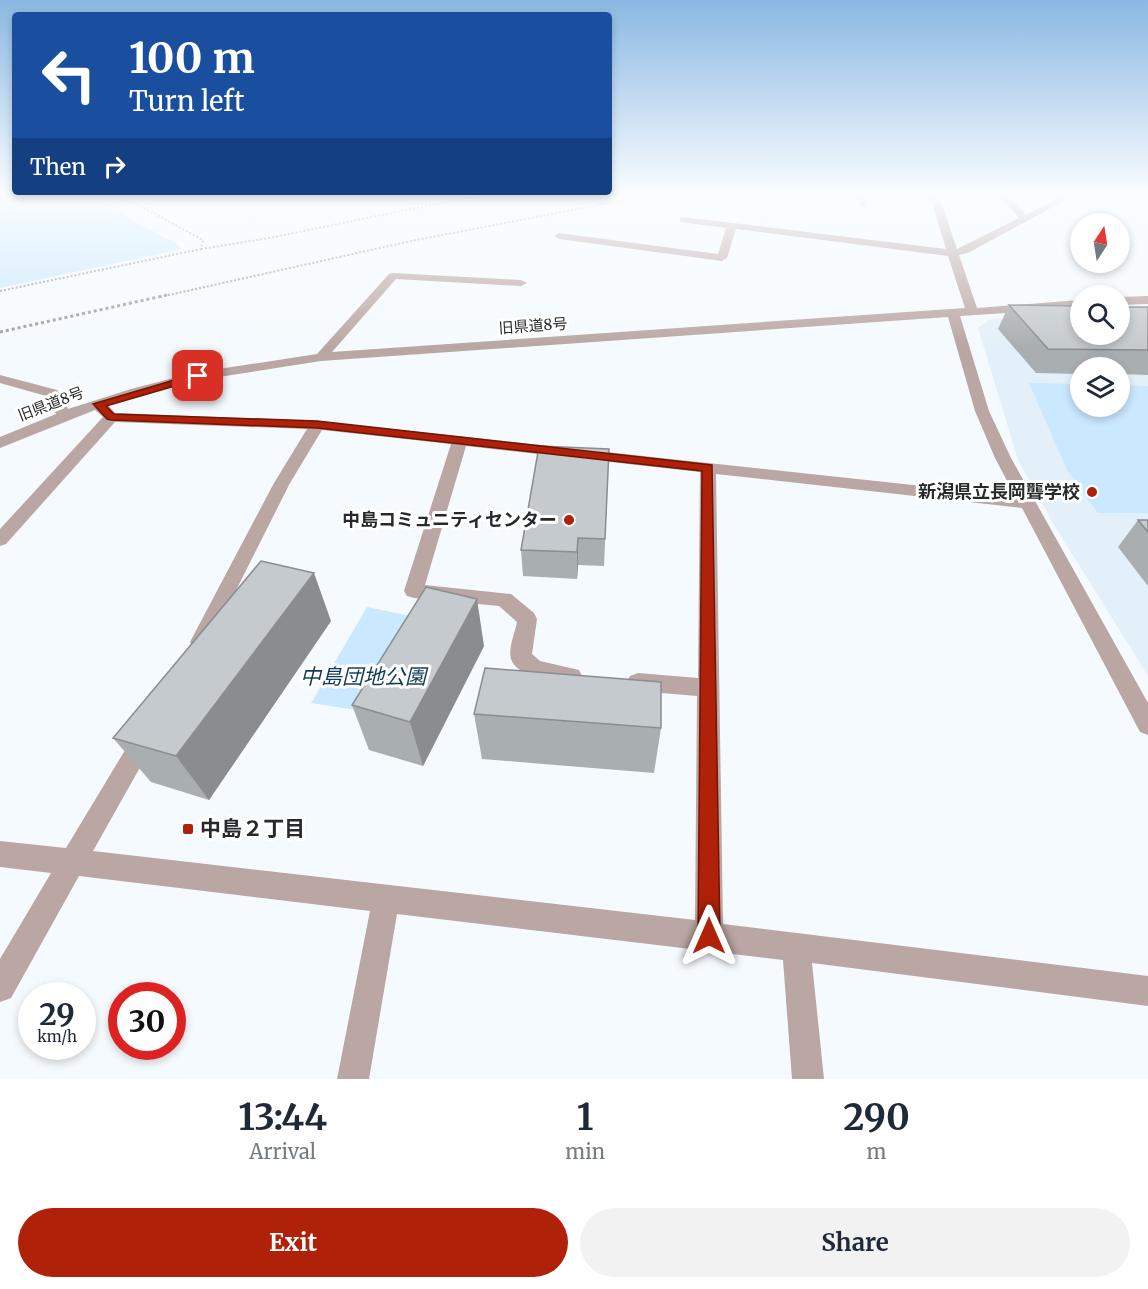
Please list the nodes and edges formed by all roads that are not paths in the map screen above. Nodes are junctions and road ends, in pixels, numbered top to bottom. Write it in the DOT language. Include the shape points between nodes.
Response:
graph roads {
  1 [pos="636,246"];
  2 [pos="726,246"];
  3 [pos="898,246"];
  4 [pos="950,246"];
  5 [pos="973,246"];
  6 [pos="952,253"];
  7 [pos="521,283"];
  8 [pos="1148,300"];
  9 [pos="1130,301"];
  10 [pos="1070,305"];
  11 [pos="972,311"];
  12 [pos="952,314"];
  13 [pos="321,357"];
  14 [pos="0,379"];
  15 [pos="98,404"];
  16 [pos="65,417"];
  17 [pos="111,417"];
  18 [pos="317,425"];
  19 [pos="460,439"];
  20 [pos="0,443"];
  21 [pos="708,468"];
  22 [pos="1025,503"];
  23 [pos="0,540"];
  24 [pos="188,664"];
  25 [pos="592,678"];
  26 [pos="615,680"];
  27 [pos="709,688"];
  28 [pos="153,724"];
  29 [pos="1148,725"];
  30 [pos="0,854"];
  31 [pos="70,863"];
  32 [pos="386,900"];
  33 [pos="709,936"];
  34 [pos="796,947"];
  35 [pos="0,987"];
  36 [pos="1148,992"];
  37 [pos="353,1079"];
  38 [pos="808,1079"];
  1 -- 2 [label="street" via="722,258"];
  3 -- 6 [label="street"];
  4 -- 6 [label="street"];
  5 -- 6 [label="street"];
  6 -- 11 [label="street"];
  7 -- 13 [label="street" via="393,276"];
  8 -- 9 [label="street"];
  10 -- 11 [label="street, 旧県道8号"];
  11 -- 12 [label="street, 旧県道8号"];
  12 -- 13 [label="street, 旧県道8号"];
  12 -- 22 [label="street" via="982,411"];
  13 -- 15 [label="street, 旧県道8号" via="219,371"];
  14 -- 16 [label="street" via="52,393"];
  15 -- 16 [label="street, 旧県道8号"];
  15 -- 17 [label="street"];
  16 -- 20 [label="street, 旧県道8号"];
  17 -- 18 [label="street"];
  17 -- 23 [label="street"];
  18 -- 19 [label="street"];
  18 -- 24 [label="street" via="282,483"];
  19 -- 21 [label="street"];
  19 -- 25 [label="street" via="414,591 504,599 527,619 521,657 534,669"];
  21 -- 22 [label="street"];
  21 -- 27 [label="street"];
  22 -- 29 [label="street"];
  26 -- 27 [label="street"];
  27 -- 33 [label="street"];
  28 -- 31 [label="street"];
  30 -- 31 [label="street"];
  31 -- 32 [label="street"];
  31 -- 35 [label="street"];
  32 -- 33 [label="street"];
  32 -- 37 [label="street"];
  33 -- 34 [label="street"];
  34 -- 36 [label="street"];
  34 -- 38 [label="street"];
}
